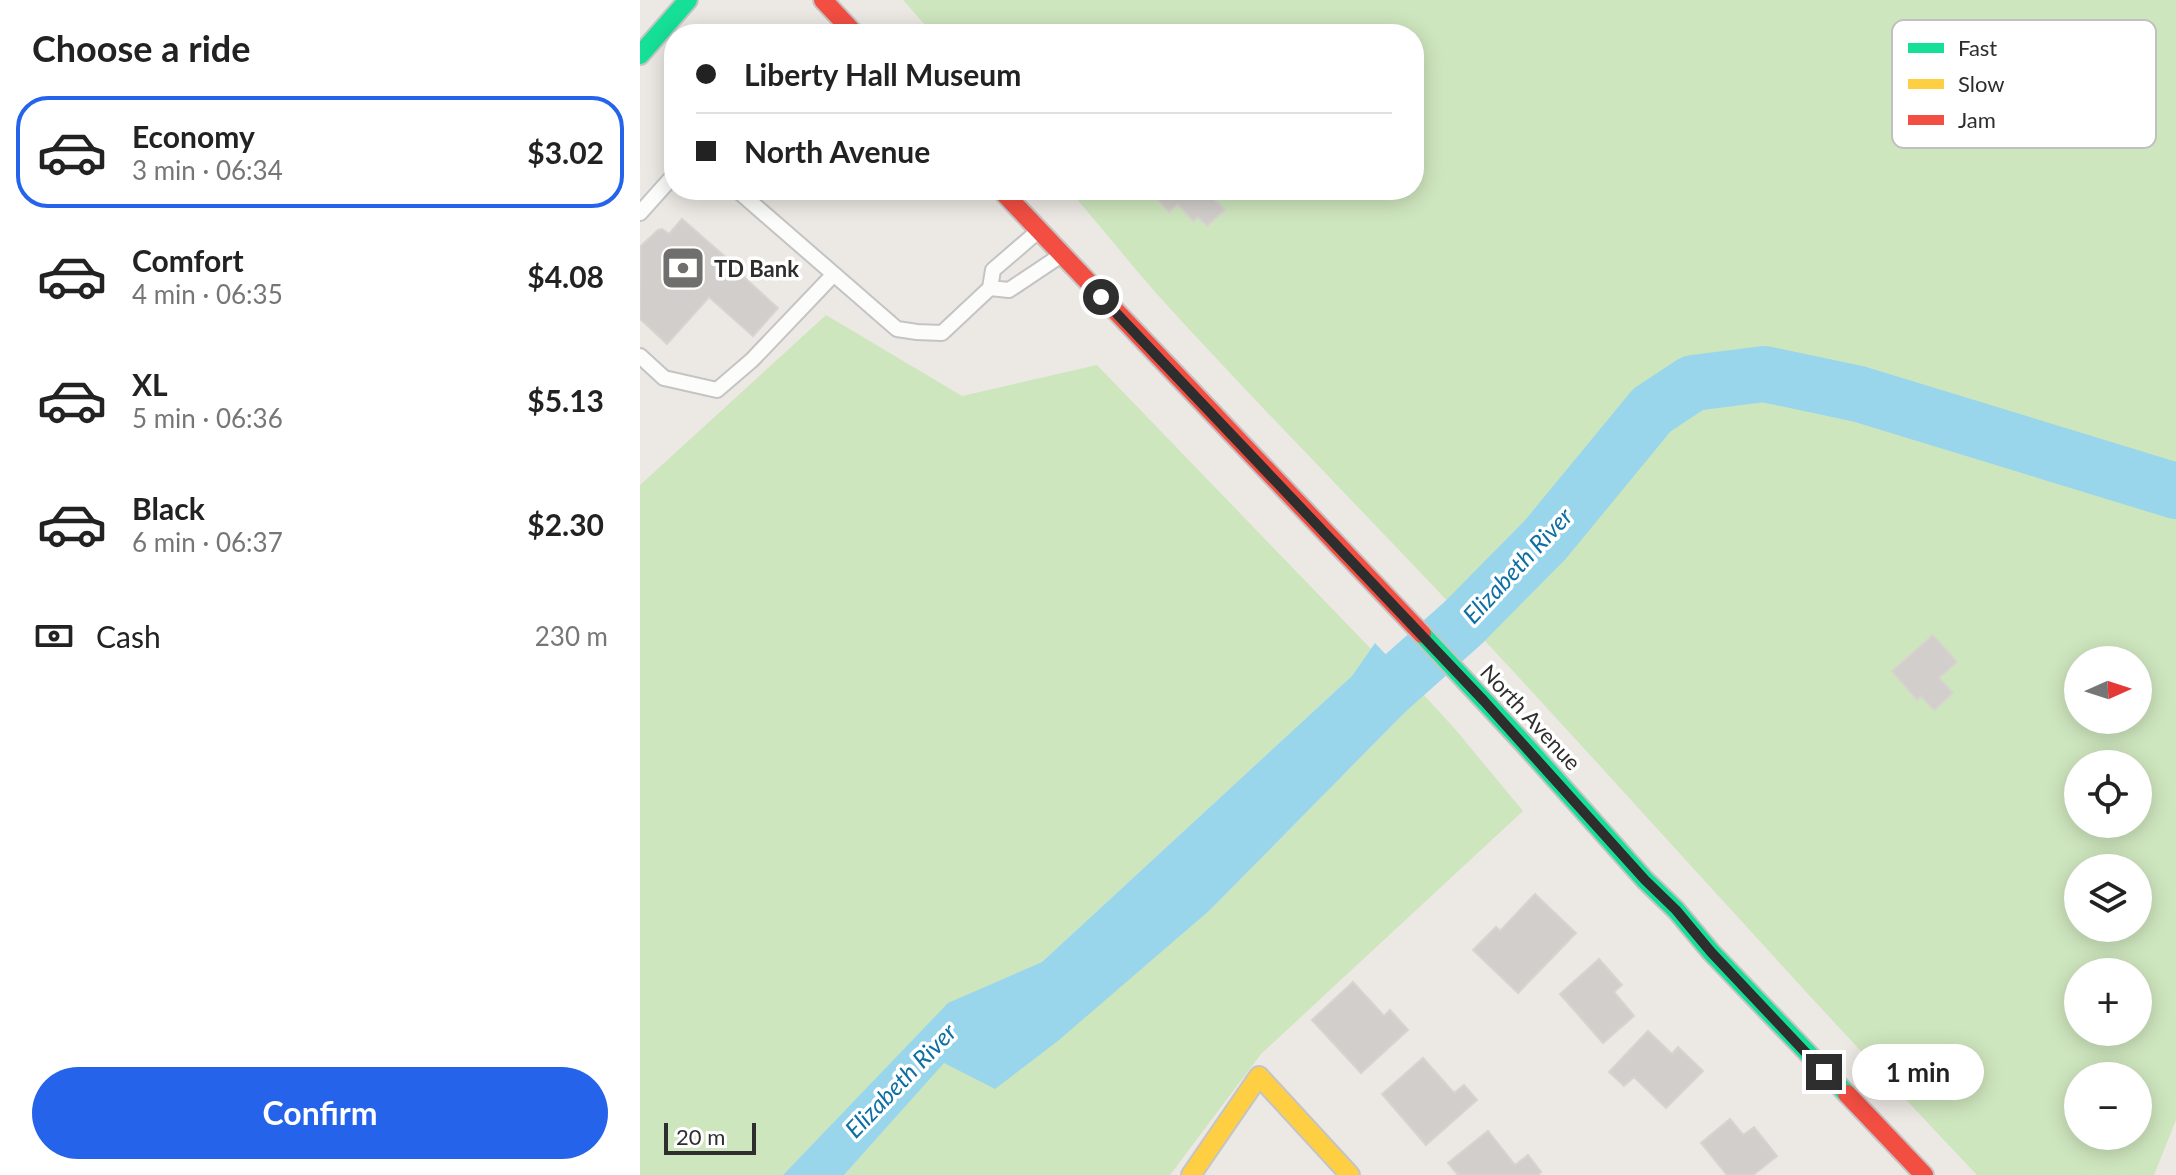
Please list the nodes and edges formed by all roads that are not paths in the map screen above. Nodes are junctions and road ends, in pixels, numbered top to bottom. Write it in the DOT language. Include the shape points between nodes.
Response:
graph roads {
  1 [pos="688,0"];
  2 [pos="823,0"];
  3 [pos="667,24"];
  4 [pos="846,24"];
  5 [pos="664,28"];
  6 [pos="640,55"];
  7 [pos="664,186"];
  8 [pos="749,200"];
  9 [pos="1010,200"];
  10 [pos="640,213"];
  11 [pos="1039,231"];
  12 [pos="1061,255"];
  13 [pos="834,274"];
  14 [pos="990,288"];
  15 [pos="640,356"];
  16 [pos="1191,1175"];
  17 [pos="1350,1175"];
  18 [pos="1924,1175"];
  1 -- 3 [label="main road"];
  2 -- 4 [label="main road"];
  5 -- 6 [label="main road"];
  7 -- 10 [label="lane"];
  8 -- 13 [label="lane"];
  9 -- 11 [label="main road, North Avenue"];
  11 -- 12 [label="main road, North Avenue"];
  11 -- 14 [label="lane" via="993,270"];
  12 -- 14 [label="lane" via="1009,290"];
  12 -- 18 [label="main road, North Avenue"];
  13 -- 14 [label="lane" via="897,329 917,332 942,333"];
  13 -- 15 [label="lane" via="717,390 664,378"];
  16 -- 17 [label="main road" via="1259,1076"];
}
